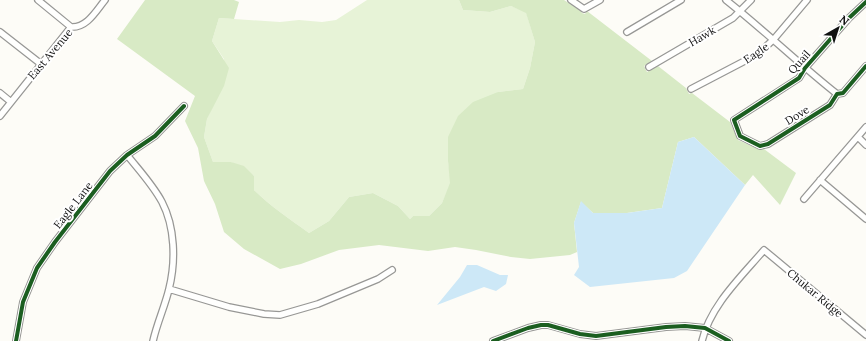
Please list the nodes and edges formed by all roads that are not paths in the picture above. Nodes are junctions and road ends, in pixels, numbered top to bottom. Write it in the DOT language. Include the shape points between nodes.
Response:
graph roads {
  1 [pos="38,0"];
  2 [pos="105,0"];
  3 [pos="571,0"];
  4 [pos="600,0"];
  5 [pos="681,0"];
  6 [pos="726,0"];
  7 [pos="751,0"];
  8 [pos="807,0"];
  9 [pos="866,2"];
  10 [pos="740,11"];
  11 [pos="71,27"];
  12 [pos="0,32"];
  13 [pos="627,32"];
  14 [pos="774,39"];
  15 [pos="41,64"];
  16 [pos="866,66"];
  17 [pos="648,67"];
  18 [pos="805,68"];
  19 [pos="691,89"];
  20 [pos="0,93"];
  21 [pos="837,94"];
  22 [pos="11,102"];
  23 [pos="184,106"];
  24 [pos="0,116"];
  25 [pos="734,120"];
  26 [pos="866,127"];
  27 [pos="858,137"];
  28 [pos="866,145"];
  29 [pos="127,155"];
  30 [pos="820,180"];
  31 [pos="804,199"];
  32 [pos="866,219"];
  33 [pos="392,270"];
  34 [pos="169,289"];
  35 [pos="705,328"];
  36 [pos="866,335"];
  37 [pos="16,341"];
  38 [pos="153,341"];
  39 [pos="493,341"];
  40 [pos="702,341"];
  41 [pos="729,341"];
  1 -- 11 [label="street"];
  2 -- 11 [label="street, East Avenue" via="83,25"];
  3 -- 4 [label="street" via="584,9"];
  5 -- 13 [label="street"];
  6 -- 10 [label="street"];
  7 -- 10 [label="street, Hawk"];
  8 -- 14 [label="street, Eagle"];
  9 -- 18 [label="street, Quail"];
  10 -- 14 [label="street"];
  10 -- 17 [label="street, Hawk" via="733,18"];
  11 -- 15 [label="street, East Avenue"];
  12 -- 15 [label="street"];
  14 -- 18 [label="street"];
  14 -- 19 [label="street, Eagle" via="758,54"];
  15 -- 22 [label="street, East Avenue"];
  16 -- 21 [label="street, Dove" via="843,93"];
  18 -- 21 [label="street"];
  18 -- 25 [label="street, Quail" via="799,78"];
  20 -- 22 [label="street"];
  21 -- 25 [label="street, Dove" via="830,105 768,144 760,146 740,136"];
  22 -- 24 [label="street, East Avenue"];
  23 -- 29 [label="street, Eagle Lane" via="155,136"];
  26 -- 27 [label="street"];
  27 -- 28 [label="street"];
  27 -- 30 [label="street"];
  29 -- 34 [label="street" via="162,202 169,221 173,258"];
  29 -- 37 [label="street, Eagle Lane" via="110,171 41,261 23,302"];
  30 -- 31 [label="street"];
  30 -- 32 [label="street"];
  33 -- 34 [label="street" via="378,279 318,304 280,315 229,307"];
  34 -- 38 [label="street"];
  35 -- 36 [label="street, Chukar Ridge" via="713,312 764,250"];
  35 -- 39 [label="street" via="666,327 596,336 541,325"];
  35 -- 40 [label="street"];
  35 -- 41 [label="street"];
}
